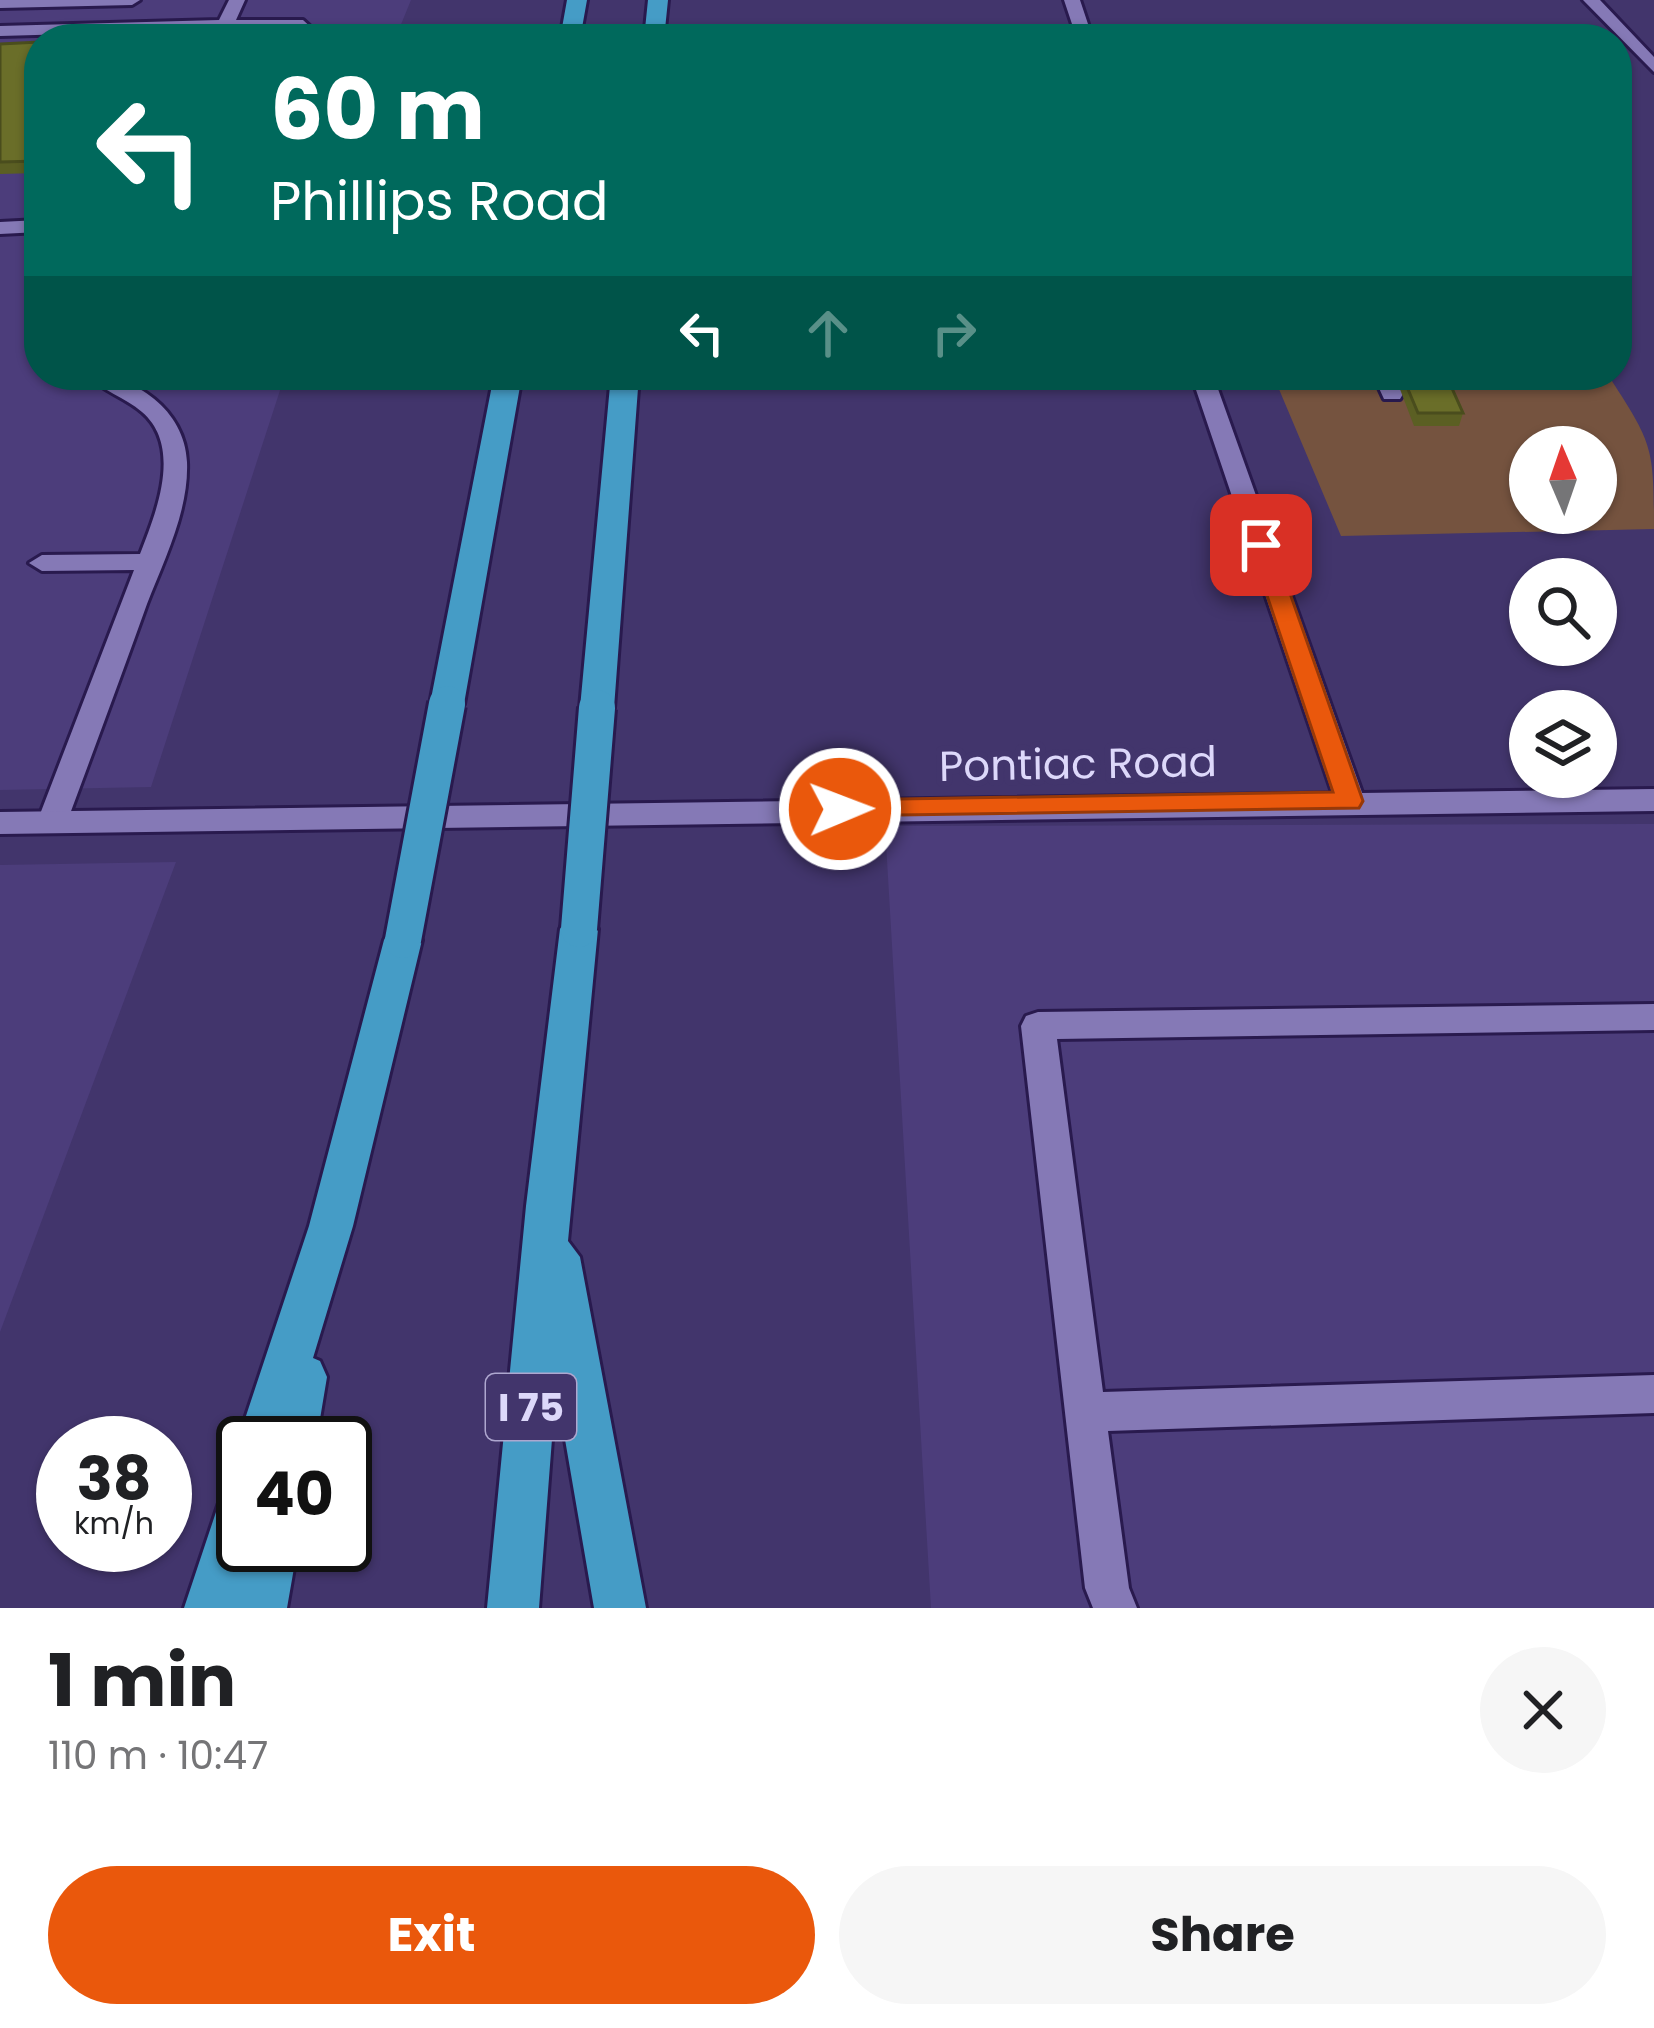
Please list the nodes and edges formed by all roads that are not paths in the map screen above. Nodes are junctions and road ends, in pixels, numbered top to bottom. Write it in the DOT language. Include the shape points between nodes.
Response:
graph roads {
  1 [pos="132,0"];
  2 [pos="1591,0"];
  3 [pos="0,3"];
  4 [pos="1613,24"];
  5 [pos="1632,44"];
  6 [pos="1654,68"];
  7 [pos="122,390"];
  8 [pos="505,390"];
  9 [pos="624,390"];
  10 [pos="1207,390"];
  11 [pos="150,562"];
  12 [pos="42,563"];
  13 [pos="1654,800"];
  14 [pos="1350,801"];
  15 [pos="52,822"];
  16 [pos="1,826"];
  17 [pos="1654,1017"];
  18 [pos="548,1206"];
  19 [pos="331,1226"];
  20 [pos="1654,1394"];
  21 [pos="1087,1412"];
  22 [pos="271,1416"];
  23 [pos="296,1416"];
  24 [pos="221,1572"];
  25 [pos="267,1572"];
  26 [pos="210,1608"];
  27 [pos="261,1608"];
  28 [pos="513,1608"];
  29 [pos="620,1608"];
  30 [pos="1114,1608"];
  1 -- 3 [label="street"];
  2 -- 4 [label="street"];
  5 -- 6 [label="street"];
  7 -- 11 [label="street" via="156,412 172,438 175,468"];
  8 -- 19 [label="highway, bridge" via="403,940"];
  9 -- 18 [label="highway, I 75, bridge"];
  10 -- 14 [label="street"];
  11 -- 12 [label="street"];
  11 -- 15 [label="street"];
  13 -- 14 [label="street, Pontiac Road"];
  14 -- 15 [label="street, Pontiac Road"];
  15 -- 16 [label="street, Pontiac Road"];
  17 -- 21 [label="street" via="1038,1026"];
  18 -- 28 [label="highway, I 75"];
  18 -- 29 [label="highway"];
  19 -- 22 [label="highway"];
  19 -- 23 [label="highway"];
  20 -- 21 [label="street"];
  21 -- 30 [label="street"];
  24 -- 26 [label="highway"];
  25 -- 27 [label="highway"];
}
